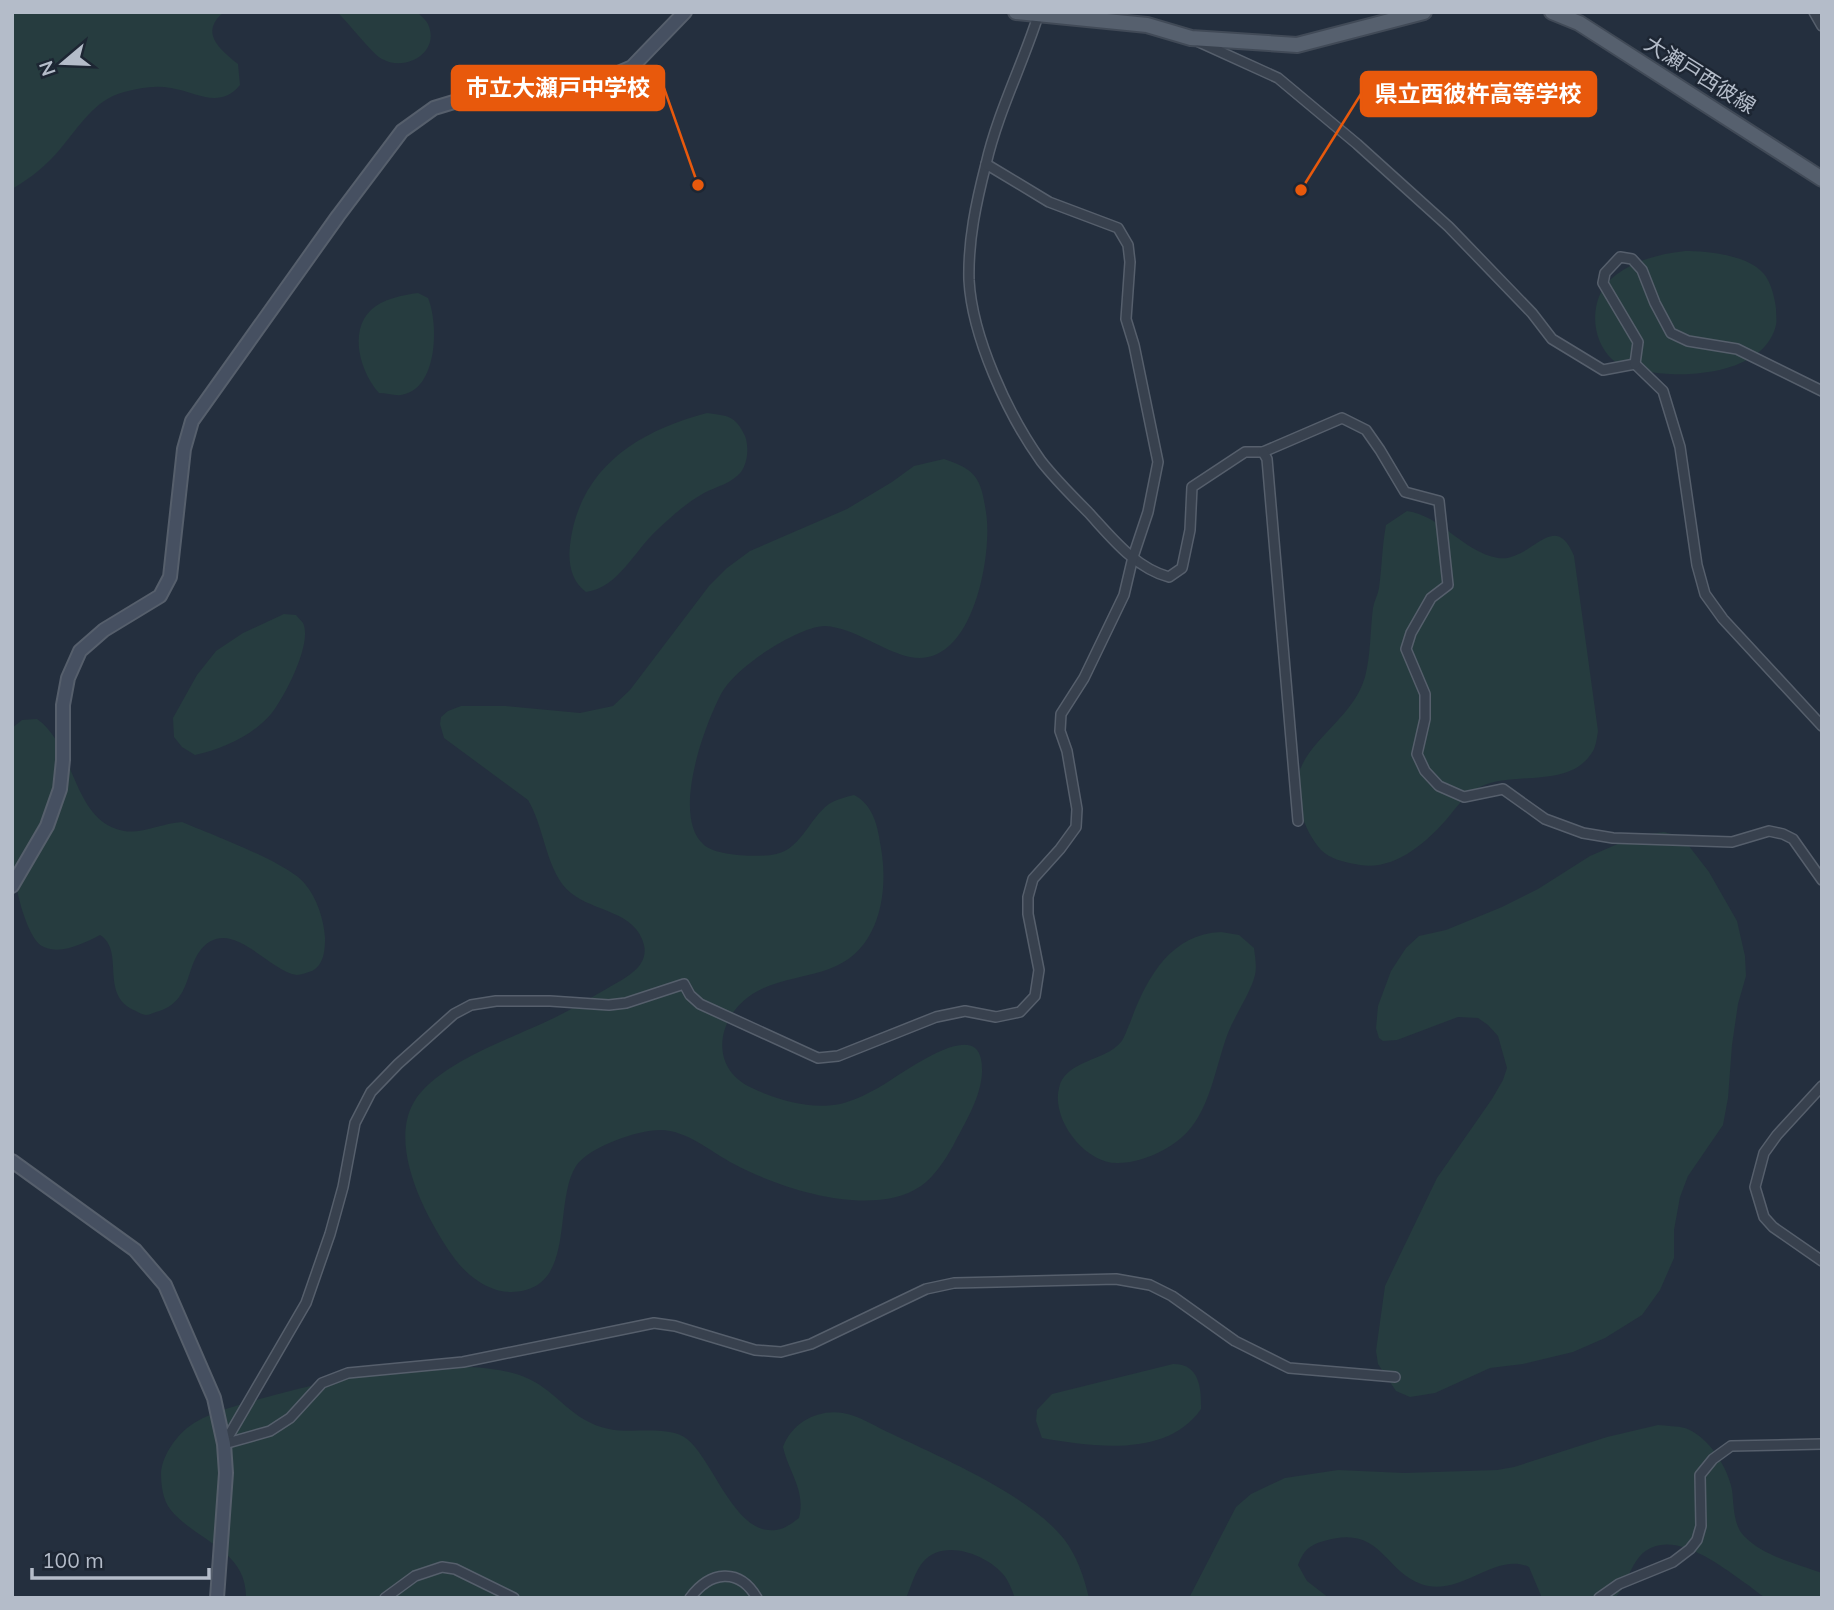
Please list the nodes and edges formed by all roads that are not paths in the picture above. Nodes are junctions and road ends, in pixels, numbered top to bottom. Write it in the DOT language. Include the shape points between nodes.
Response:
graph roads {
  1 [pos="685,12"];
  2 [pos="1016,12"];
  3 [pos="1424,12"];
  4 [pos="1552,12"];
  5 [pos="1814,12"];
  6 [pos="1038,16"];
  7 [pos="1147,18"];
  8 [pos="1822,26"];
  9 [pos="1191,38"];
  10 [pos="986,164"];
  11 [pos="1822,179"];
  12 [pos="1635,365"];
  13 [pos="1822,391"];
  14 [pos="1263,452"];
  15 [pos="1133,558"];
  16 [pos="1822,726"];
  17 [pos="1298,821"];
  18 [pos="1822,880"];
  19 [pos="12,886"];
  20 [pos="1822,1086"];
  21 [pos="12,1161"];
  22 [pos="1822,1261"];
  23 [pos="1395,1377"];
  24 [pos="224,1444"];
  25 [pos="1822,1444"];
  26 [pos="217,1598"];
  27 [pos="385,1598"];
  28 [pos="514,1598"];
  29 [pos="690,1598"];
  30 [pos="757,1598"];
  31 [pos="1599,1598"];
  1 -- 19 [label="street" via="632,67 611,76 467,98 434,108 402,131 192,421 184,449 170,577 160,596 104,630 80,651 62,705 60,789 47,826"];
  2 -- 6 [label="main road"];
  3 -- 9 [label="main road" via="1297,45"];
  4 -- 11 [label="main road, 大瀬戸西彼線" via="1579,23"];
  5 -- 8 [label="street"];
  6 -- 7 [label="main road"];
  6 -- 10 [label="street"];
  7 -- 9 [label="main road"];
  9 -- 12 [label="street" via="1278,78 1448,227 1552,339 1603,370"];
  10 -- 15 [label="street" via="972,220 970,281 979,330 995,375 1016,423 1042,462"];
  10 -- 15 [label="street" via="1049,202 1118,228 1128,245 1126,319 1158,461"];
  12 -- 13 [label="street" via="1638,342 1604,283 1605,273 1620,257 1632,259 1642,270 1671,333 1688,341 1737,349"];
  12 -- 16 [label="street" via="1663,391 1680,447 1705,594"];
  14 -- 15 [label="street" via="1245,452 1192,487 1182,568 1170,577 1151,572"];
  14 -- 17 [label="street"];
  14 -- 18 [label="street" via="1342,418 1366,430 1405,492 1439,502 1448,585 1431,598 1406,649 1425,694 1417,754 1439,786 1464,797 1503,789 1545,819 1613,838 1732,842 1769,831 1783,834 1793,839"];
  15 -- 24 [label="street" via="1124,595 1084,678 1060,713 1076,827 1033,879 1028,914 1039,970 1035,996 1020,1012 996,1017 965,1011 936,1017 838,1056 818,1058 700,1004 684,984 626,1003 496,1001 471,1005 454,1014 371,1092 355,1123 333,1222 306,1303"];
  20 -- 22 [label="street" via="1765,1153 1755,1187 1764,1216 1773,1227"];
  21 -- 24 [label="street" via="135,1250 165,1285 214,1398"];
  23 -- 24 [label="street" via="1289,1368 1235,1341 1150,1285 1116,1279 954,1283 926,1289 811,1344 781,1352 755,1350 654,1323 463,1362 348,1373 322,1383 290,1418 270,1431"];
  24 -- 26 [label="street"];
  25 -- 31 [label="street" via="1731,1446 1700,1475 1701,1526 1690,1549"];
  27 -- 28 [label="street" via="415,1576 442,1567"];
  29 -- 30 [label="street" via="705,1582 725,1575 738,1578"];
}
